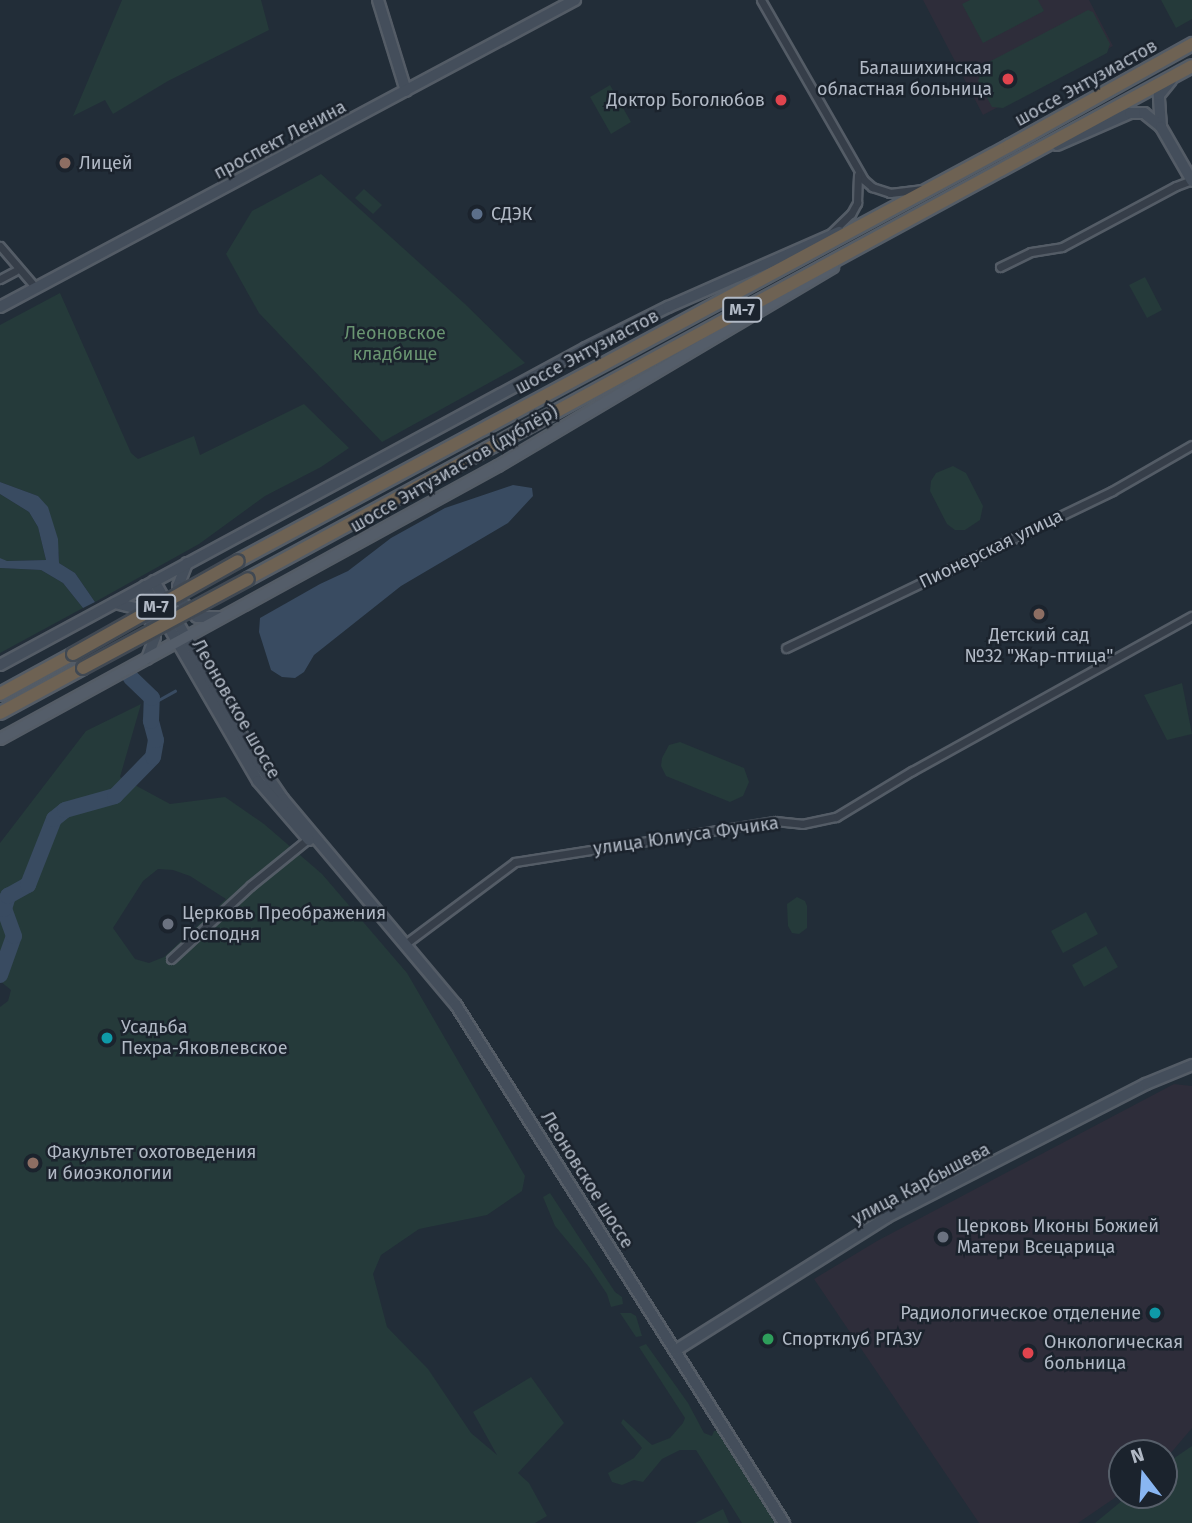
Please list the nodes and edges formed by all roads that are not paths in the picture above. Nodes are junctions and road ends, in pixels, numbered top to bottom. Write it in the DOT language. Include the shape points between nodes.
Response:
graph roads {
  1 [pos="378,0"];
  2 [pos="575,0"];
  3 [pos="761,0"];
  4 [pos="1192,44"];
  5 [pos="1192,66"];
  6 [pos="1179,73"];
  7 [pos="406,90"];
  8 [pos="1161,127"];
  9 [pos="1021,159"];
  10 [pos="856,167"];
  11 [pos="1192,181"];
  12 [pos="939,183"];
  13 [pos="884,213"];
  14 [pos="916,216"];
  15 [pos="824,238"];
  16 [pos="0,246"];
  17 [pos="1000,267"];
  18 [pos="15,271"];
  19 [pos="0,279"];
  20 [pos="36,288"];
  21 [pos="0,307"];
  22 [pos="1192,445"];
  23 [pos="187,563"];
  24 [pos="150,583"];
  25 [pos="114,603"];
  26 [pos="1192,616"];
  27 [pos="226,617"];
  28 [pos="183,640"];
  29 [pos="786,648"];
  30 [pos="142,662"];
  31 [pos="0,665"];
  32 [pos="0,694"];
  33 [pos="0,713"];
  34 [pos="0,739"];
  35 [pos="308,839"];
  36 [pos="340,870"];
  37 [pos="405,944"];
  38 [pos="171,959"];
  39 [pos="1192,1065"];
  40 [pos="676,1350"];
  41 [pos="784,1523"];
  1 -- 7 [label="main road"];
  2 -- 7 [label="main road, проспект Ленина"];
  3 -- 10 [label="street"];
  4 -- 12 [label="highway, шоссе Энтузиастов / М-7"];
  5 -- 6 [label="highway, шоссе Энтузиастов / М-7"];
  6 -- 8 [label="main road" via="1159,95"];
  6 -- 9 [label="highway, шоссе Энтузиастов / М-7"];
  7 -- 20 [label="main road, проспект Ленина"];
  8 -- 9 [label="main road" via="1144,113 1130,113"];
  8 -- 11 [label="main road"];
  9 -- 14 [label="highway, шоссе Энтузиастов / М-7"];
  10 -- 12 [label="street" via="880,191 912,191"];
  10 -- 15 [label="street" via="858,203 841,226"];
  11 -- 17 [label="street" via="1062,247 1031,252"];
  12 -- 13 [label="highway, шоссе Энтузиастов / М-7"];
  13 -- 15 [label="main road"];
  13 -- 32 [label="highway, шоссе Энтузиастов / М-7, bridge"];
  14 -- 27 [label="main road, шоссе Энтузиастов (дублёр)" via="498,466"];
  14 -- 33 [label="highway, шоссе Энтузиастов / М-7, bridge"];
  15 -- 23 [label="main road" via="598,342"];
  16 -- 20 [label="street"];
  18 -- 19 [label="street"];
  20 -- 21 [label="main road, проспект Ленина"];
  22 -- 29 [label="street, Пионерская улица" via="1112,491"];
  23 -- 24 [label="main road"];
  23 -- 27 [label="main road" via="178,586 185,607 203,618"];
  24 -- 25 [label="main road"];
  24 -- 28 [label="main road, Леоновское шоссе"];
  25 -- 30 [label="main road" via="139,609 151,621 155,637"];
  25 -- 31 [label="main road"];
  26 -- 37 [label="street, улица Юлиуса Фучика" via="836,817 802,824 775,821 515,862"];
  27 -- 28 [label="main road, шоссе Энтузиастов (дублёр)"];
  28 -- 30 [label="main road, шоссе Энтузиастов (дублёр)"];
  28 -- 35 [label="main road, Леоновское шоссе" via="258,781"];
  28 -- 36 [label="main road, Леоновское шоссе" via="255,758"];
  30 -- 34 [label="main road, шоссе Энтузиастов (дублёр)"];
  35 -- 36 [label="main road, Леоновское шоссе"];
  35 -- 38 [label="street"];
  36 -- 37 [label="main road, Леоновское шоссе"];
  37 -- 40 [label="main road, Леоновское шоссе" via="456,1005"];
  39 -- 40 [label="main road, улица Карбышева" via="1146,1084 887,1217"];
  40 -- 41 [label="main road, Леоновское шоссе"];
}
